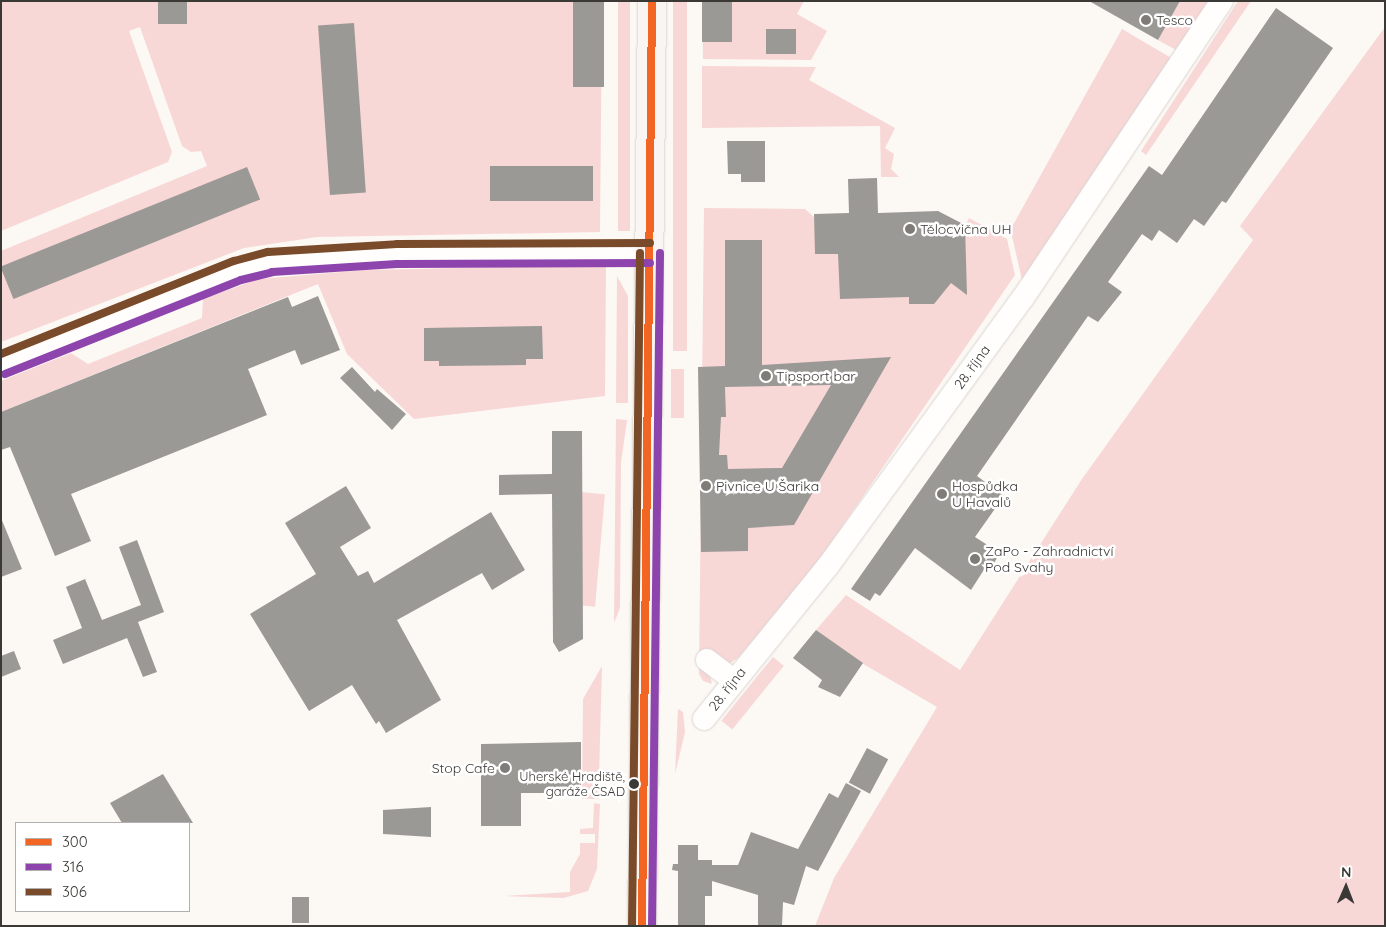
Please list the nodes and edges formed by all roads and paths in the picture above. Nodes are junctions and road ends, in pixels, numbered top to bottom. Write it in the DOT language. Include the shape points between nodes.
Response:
graph roads {
  1 [pos="652,1"];
  2 [pos="1222,1"];
  3 [pos="650,253"];
  4 [pos="1,365"];
  5 [pos="707,660"];
  6 [pos="734,680"];
  7 [pos="704,719"];
  8 [pos="642,926"];
  1 -- 3 [label="main road"];
  2 -- 6 [label="street, 28. října" via="1023,298 828,566"];
  3 -- 4 [label="street" via="397,254 270,262 238,270"];
  3 -- 8 [label="main road"];
  5 -- 6 [label="street"];
  6 -- 7 [label="street, 28. října"];
}
